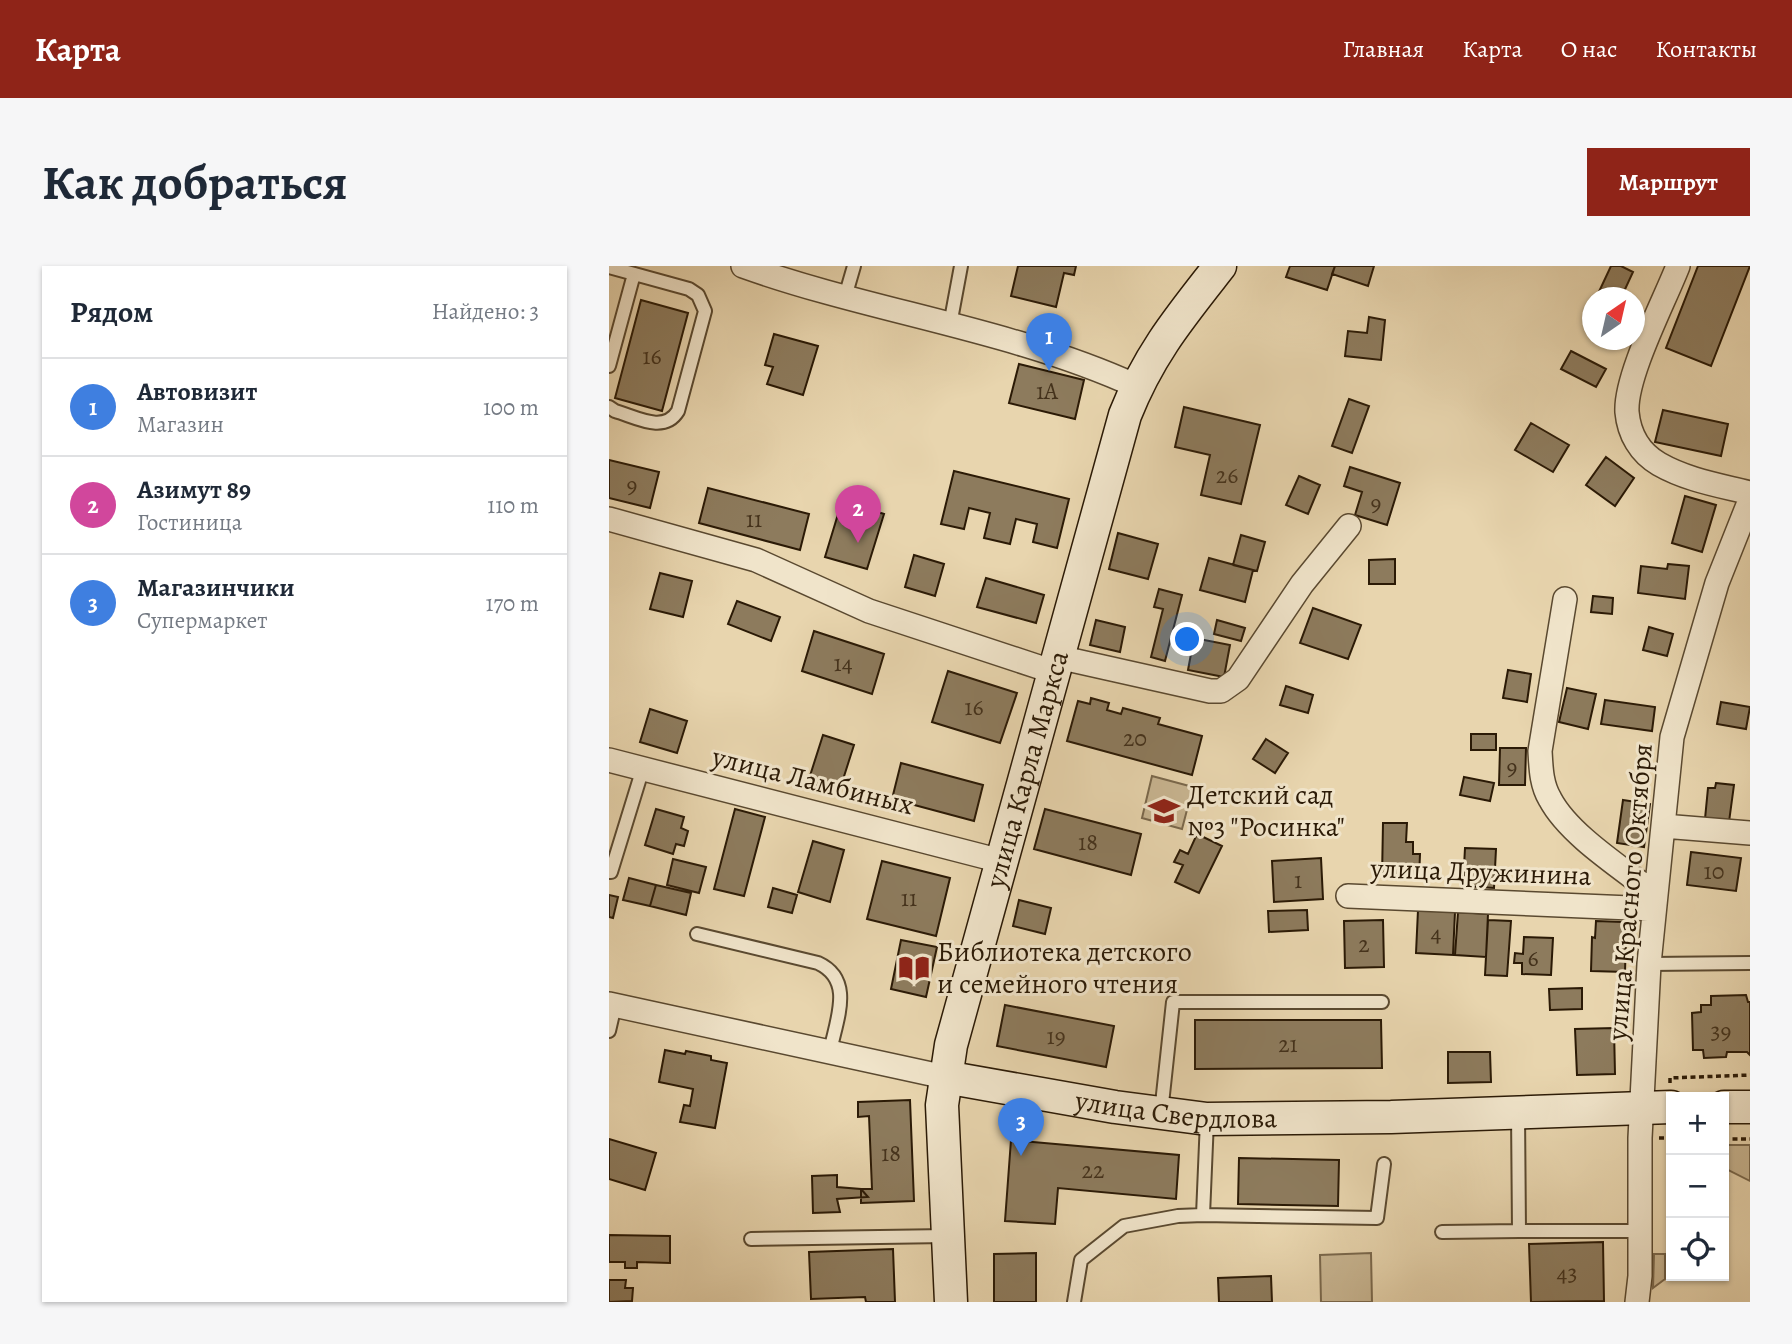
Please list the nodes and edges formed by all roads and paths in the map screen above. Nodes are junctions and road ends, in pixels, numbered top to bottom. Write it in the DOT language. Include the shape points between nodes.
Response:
graph roads {
  1 [pos="743,266"];
  2 [pos="854,266"];
  3 [pos="961,266"];
  4 [pos="1220,266"];
  5 [pos="1678,266"];
  6 [pos="609,267"];
  7 [pos="775,271"];
  8 [pos="634,274"];
  9 [pos="845,297"];
  10 [pos="950,325"];
  11 [pos="609,366"];
  12 [pos="1136,386"];
  13 [pos="609,407"];
  14 [pos="1750,493"];
  15 [pos="1750,500"];
  16 [pos="609,519"];
  17 [pos="1349,526"];
  18 [pos="1565,598"];
  19 [pos="1056,664"];
  20 [pos="609,760"];
  21 [pos="643,768"];
  22 [pos="1663,826"];
  23 [pos="1750,833"];
  24 [pos="1001,861"];
  25 [pos="609,872"];
  26 [pos="1348,896"];
  27 [pos="1654,901"];
  28 [pos="697,934"];
  29 [pos="1750,963"];
  30 [pos="1649,964"];
  31 [pos="1382,1002"];
  32 [pos="612,1004"];
  33 [pos="609,1031"];
  34 [pos="830,1052"];
  35 [pos="945,1077"];
  36 [pos="1729,1107"];
  37 [pos="1750,1107"];
  38 [pos="1656,1108"];
  39 [pos="1518,1112"];
  40 [pos="1161,1114"];
  41 [pos="1207,1119"];
  42 [pos="1729,1139"];
  43 [pos="1750,1139"];
  44 [pos="1384,1164"];
  45 [pos="1203,1216"];
  46 [pos="1519,1231"];
  47 [pos="1639,1231"];
  48 [pos="1442,1232"];
  49 [pos="947,1236"];
  50 [pos="751,1239"];
  51 [pos="951,1302"];
  52 [pos="1074,1302"];
  53 [pos="1637,1302"];
  1 -- 7 [label="street"];
  2 -- 9 [label="lane"];
  3 -- 10 [label="lane"];
  4 -- 12 [label="street, улица Карла Маркса" via="1164,338"];
  5 -- 14 [label="street" via="1633,376 1627,411 1635,444 1656,463 1693,480"];
  6 -- 8 [label="lane"];
  7 -- 9 [label="street"];
  8 -- 11 [label="lane"];
  8 -- 13 [label="lane" via="689,289 698,295 705,311 673,418 657,423"];
  9 -- 10 [label="street"];
  10 -- 12 [label="street" via="1076,361"];
  12 -- 19 [label="street, улица Карла Маркса"];
  15 -- 22 [label="street, улица Красного Октября" via="1717,583 1672,737"];
  16 -- 19 [label="street" via="756,560 869,611"];
  17 -- 19 [label="street" via="1302,584 1238,679 1221,691"];
  18 -- 27 [label="street, улица Дружинина" via="1540,751 1541,775 1549,798 1569,826"];
  19 -- 24 [label="street, улица Карла Маркса"];
  20 -- 21 [label="street, улица Ламбиных"];
  21 -- 24 [label="street, улица Ламбиных"];
  21 -- 25 [label="lane"];
  22 -- 23 [label="street"];
  22 -- 27 [label="street, улица Красного Октября"];
  24 -- 35 [label="street, улица Карла Маркса"];
  26 -- 27 [label="street, улица Дружинина"];
  27 -- 30 [label="street, улица Красного Октября"];
  28 -- 34 [label="lane" via="818,963 836,975 841,998"];
  29 -- 30 [label="lane"];
  30 -- 38 [label="street, улица Красного Октября"];
  31 -- 40 [label="lane" via="1173,1002"];
  32 -- 33 [label="lane"];
  32 -- 34 [label="street, улица Свердлова"];
  34 -- 35 [label="street, улица Свердлова"];
  35 -- 40 [label="street, улица Свердлова"];
  35 -- 49 [label="street, улица Карла Маркса"];
  36 -- 37 [label="street"];
  38 -- 39 [label="street, улица Свердлова"];
  38 -- 47 [label="street, улица Красного Октября"];
  39 -- 41 [label="street, улица Свердлова"];
  39 -- 46 [label="lane"];
  40 -- 41 [label="street, улица Свердлова"];
  41 -- 45 [label="lane"];
  42 -- 43 [label="path"];
  44 -- 45 [label="lane" via="1377,1218"];
  45 -- 52 [label="lane" via="1124,1226 1081,1260"];
  46 -- 47 [label="lane"];
  46 -- 48 [label="lane"];
  47 -- 53 [label="street, улица Красного Октября"];
  49 -- 50 [label="lane"];
  49 -- 51 [label="street, улица Карла Маркса"];
}
